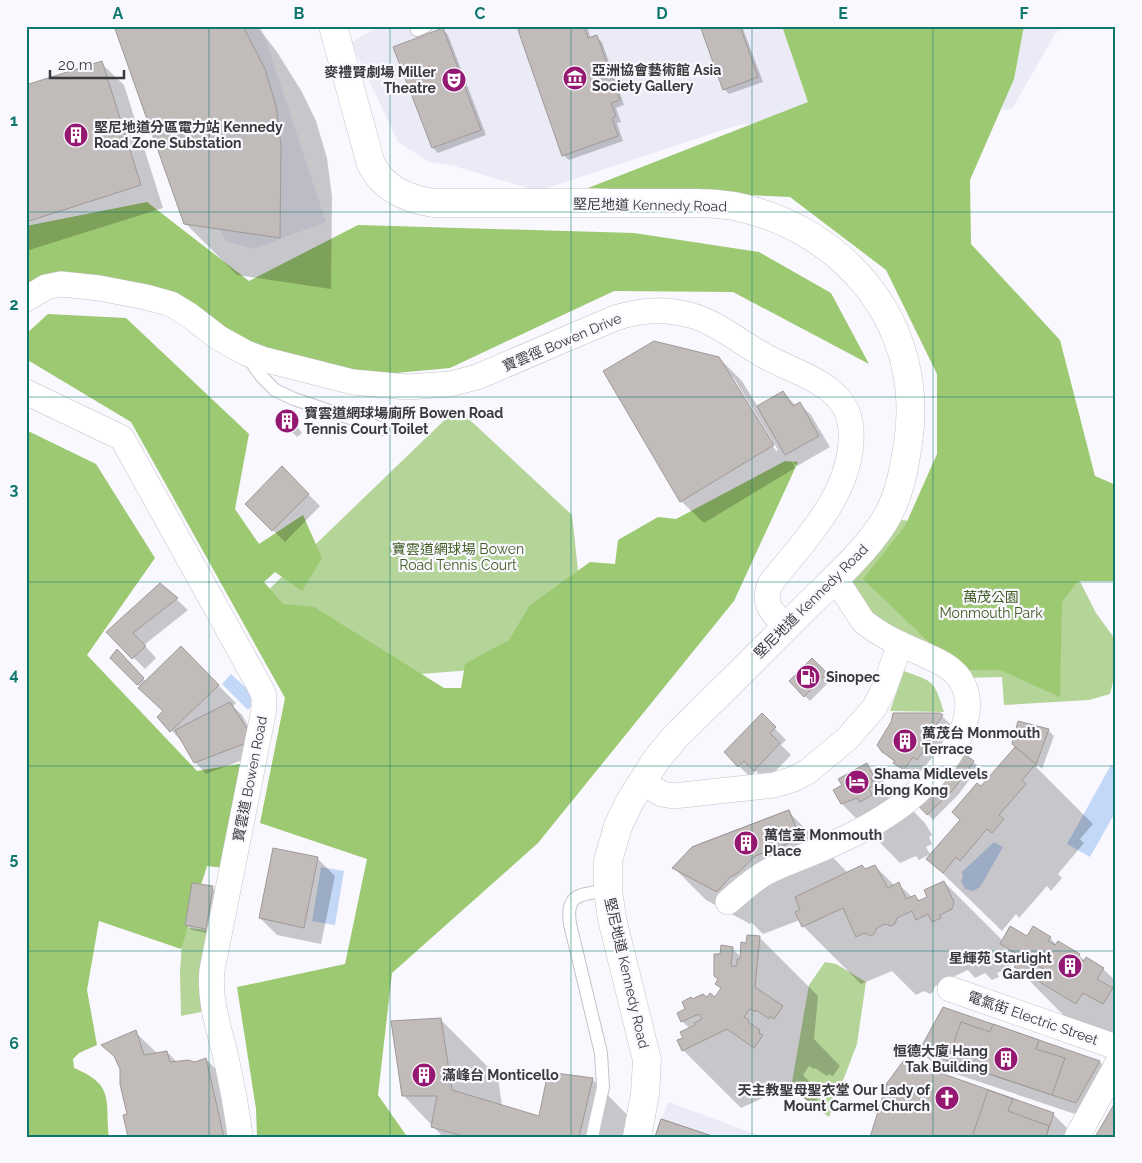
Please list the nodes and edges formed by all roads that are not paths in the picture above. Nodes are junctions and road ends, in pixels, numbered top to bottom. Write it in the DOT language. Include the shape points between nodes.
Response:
graph roads {
  1 [pos="333,26"];
  2 [pos="26,299"];
  3 [pos="246,353"];
  4 [pos="26,392"];
  5 [pos="382,429"];
  6 [pos="834,578"];
  7 [pos="786,626"];
  8 [pos="900,644"];
  9 [pos="642,782"];
  10 [pos="608,890"];
  11 [pos="728,902"];
  12 [pos="950,989"];
  13 [pos="1116,1048"];
  14 [pos="1116,1066"];
  15 [pos="240,1137"];
  16 [pos="592,1137"];
  17 [pos="637,1137"];
  18 [pos="1077,1137"];
  1 -- 6 [label="street, 堅尼地道 Kennedy Road" via="371,164 382,181 400,194 433,203 696,203 733,206 777,220 810,236 866,283 891,322 905,363 910,386 910,434 901,480 885,520 858,555"];
  2 -- 3 [label="street, 寶雲徑 Bowen Drive" via="46,287 61,284 146,297 180,309"];
  3 -- 5 [label="lane" via="260,376 275,390"];
  3 -- 7 [label="street, 寶雲徑 Bowen Drive" via="353,382 399,387 431,386 466,381 632,313 647,310 675,312 719,326 764,356 828,388 841,401 850,419 849,454 840,488 768,590 767,603"];
  4 -- 15 [label="street, 寶雲道 Bowen Road" via="122,438 264,696 210,988 233,1089"];
  6 -- 7 [label="street, 堅尼地道 Kennedy Road"];
  6 -- 8 [label="street" via="864,621"];
  7 -- 9 [label="street, 堅尼地道 Kennedy Road" via="676,736"];
  8 -- 9 [label="street" via="874,708 847,738 794,779 673,796 662,794"];
  8 -- 11 [label="street" via="949,668 960,679 966,692 968,714 962,732 944,763 916,794 879,821 769,871"];
  9 -- 10 [label="street, 堅尼地道 Kennedy Road" via="629,803 612,844 608,861"];
  10 -- 16 [label="lane" via="578,897 568,908 601,1053 603,1087"];
  10 -- 17 [label="street, 堅尼地道 Kennedy Road" via="646,1060 645,1094"];
  12 -- 13 [label="street, 電氣街 Electric Street"];
  14 -- 18 [label="street"];
}
